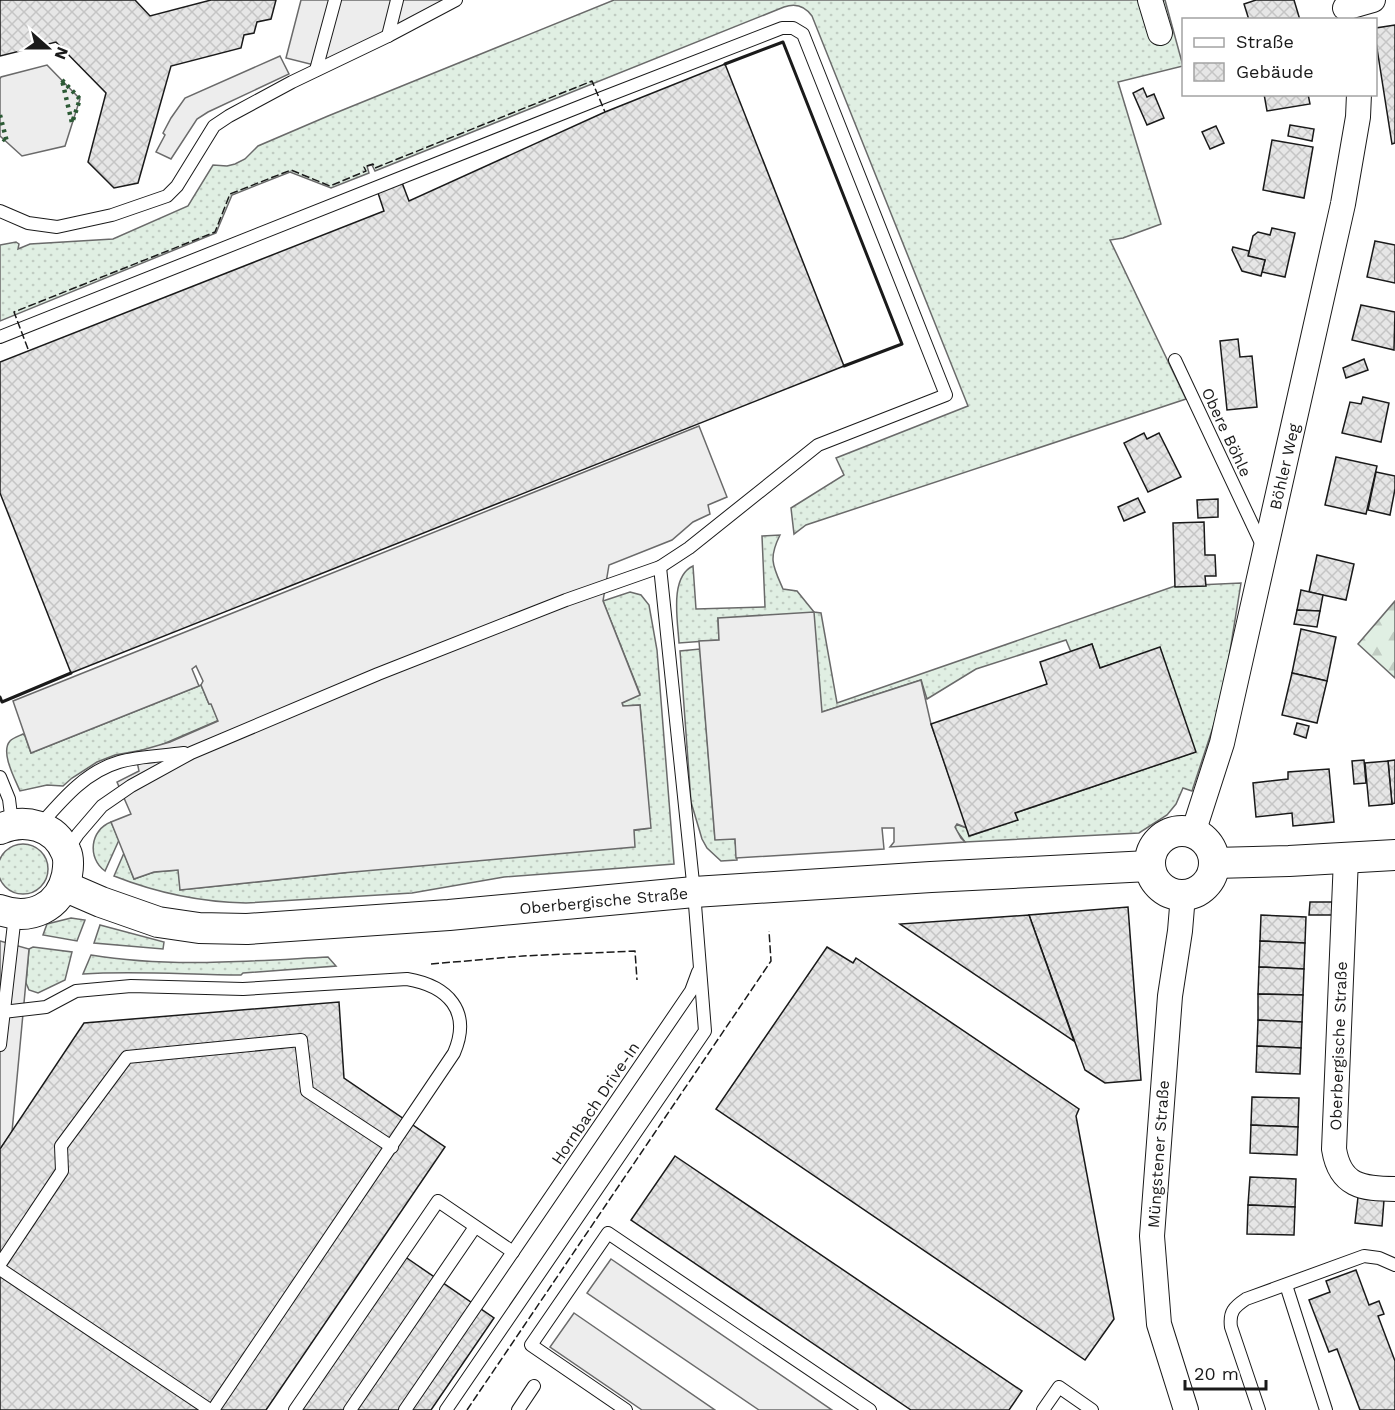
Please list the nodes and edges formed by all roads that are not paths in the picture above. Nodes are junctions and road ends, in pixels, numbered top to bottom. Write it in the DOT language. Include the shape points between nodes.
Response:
graph roads {
  1 [pos="335,0"];
  2 [pos="397,0"];
  3 [pos="456,0"];
  4 [pos="1150,0"];
  5 [pos="1373,0"];
  6 [pos="1346,9"];
  7 [pos="1160,33"];
  8 [pos="388,36"];
  9 [pos="316,70"];
  10 [pos="1359,96"];
  11 [pos="0,211"];
  12 [pos="0,337"];
  13 [pos="1174,360"];
  14 [pos="1265,551"];
  15 [pos="660,567"];
  16 [pos="191,753"];
  17 [pos="0,777"];
  18 [pos="17,826"];
  19 [pos="1193,833"];
  20 [pos="66,852"];
  21 [pos="1395,855"];
  22 [pos="1346,858"];
  23 [pos="1214,863"];
  24 [pos="1149,866"];
  25 [pos="64,886"];
  26 [pos="694,892"];
  27 [pos="1183,895"];
  28 [pos="8,913"];
  29 [pos="699,968"];
  30 [pos="3,1012"];
  31 [pos="0,1046"];
  32 [pos="392,1147"];
  33 [pos="1395,1189"];
  34 [pos="475,1227"];
  35 [pos="513,1252"];
  36 [pos="0,1264"];
  37 [pos="1395,1265"];
  38 [pos="0,1269"];
  39 [pos="1286,1285"];
  40 [pos="534,1386"];
  41 [pos="212,1410"];
  42 [pos="295,1410"];
  43 [pos="350,1410"];
  44 [pos="405,1410"];
  45 [pos="446,1410"];
  46 [pos="518,1410"];
  47 [pos="626,1410"];
  48 [pos="870,1410"];
  49 [pos="1043,1410"];
  50 [pos="1092,1410"];
  51 [pos="1186,1410"];
  52 [pos="1259,1410"];
  53 [pos="1326,1410"];
  1 -- 9 [label="lane"];
  2 -- 8 [label="lane"];
  3 -- 8 [label="lane"];
  4 -- 7 [label="street"];
  5 -- 6 [label="street"];
  8 -- 9 [label="lane"];
  9 -- 11 [label="lane" via="214,126 167,196 112,215 57,227 28,223"];
  10 -- 14 [label="street, Böhler Weg" via="1343,204"];
  12 -- 15 [label="lane" via="599,99 782,28 793,28 803,34 946,395 818,445"];
  13 -- 14 [label="lane, Obere Böhle"];
  14 -- 19 [label="street, Böhler Weg" via="1222,743"];
  15 -- 16 [label="lane" via="378,674"];
  15 -- 26 [label="lane"];
  16 -- 18 [label="lane" via="120,762 104,768"];
  16 -- 20 [label="lane" via="102,806"];
  17 -- 18 [label="lane"];
  18 -- 20 [label="street" via="54,836"];
  19 -- 23 [label="street" via="1206,842"];
  19 -- 24 [label="street" via="1165,835 1154,848"];
  20 -- 25 [label="street"];
  21 -- 22 [label="street"];
  22 -- 23 [label="street"];
  22 -- 33 [label="street, Oberbergische Straße" via="1336,1165 1344,1177 1371,1189"];
  23 -- 27 [label="street" via="1205,885"];
  24 -- 26 [label="street, Oberbergische Straße"];
  24 -- 27 [label="street" via="1160,886"];
  25 -- 26 [label="street, Oberbergische Straße" via="158,922 221,929 449,915"];
  25 -- 28 [label="street" via="53,903 35,913"];
  26 -- 29 [label="lane"];
  27 -- 51 [label="street, Müngstener Straße" via="1170,996 1152,1236 1159,1324"];
  28 -- 30 [label="lane"];
  29 -- 35 [label="lane, Hornbach Drive-In" via="691,991"];
  29 -- 45 [label="lane" via="705,1031"];
  30 -- 31 [label="lane"];
  30 -- 32 [label="lane" via="46,1007 76,991 131,986 243,989 407,979 425,982 453,1004 461,1022 460,1040"];
  32 -- 36 [label="lane" via="308,1091 301,1040 127,1057 62,1146 62,1171"];
  32 -- 41 [label="lane"];
  34 -- 35 [label="lane"];
  34 -- 42 [label="lane" via="438,1201"];
  34 -- 43 [label="lane"];
  35 -- 44 [label="lane, Hornbach Drive-In"];
  37 -- 39 [label="lane" via="1364,1256"];
  38 -- 41 [label="lane"];
  39 -- 52 [label="lane" via="1246,1299 1230,1315"];
  39 -- 53 [label="lane"];
  40 -- 46 [label="lane"];
  47 -- 48 [label="lane" via="531,1345 608,1233"];
  49 -- 50 [label="lane" via="1059,1387"];
}
